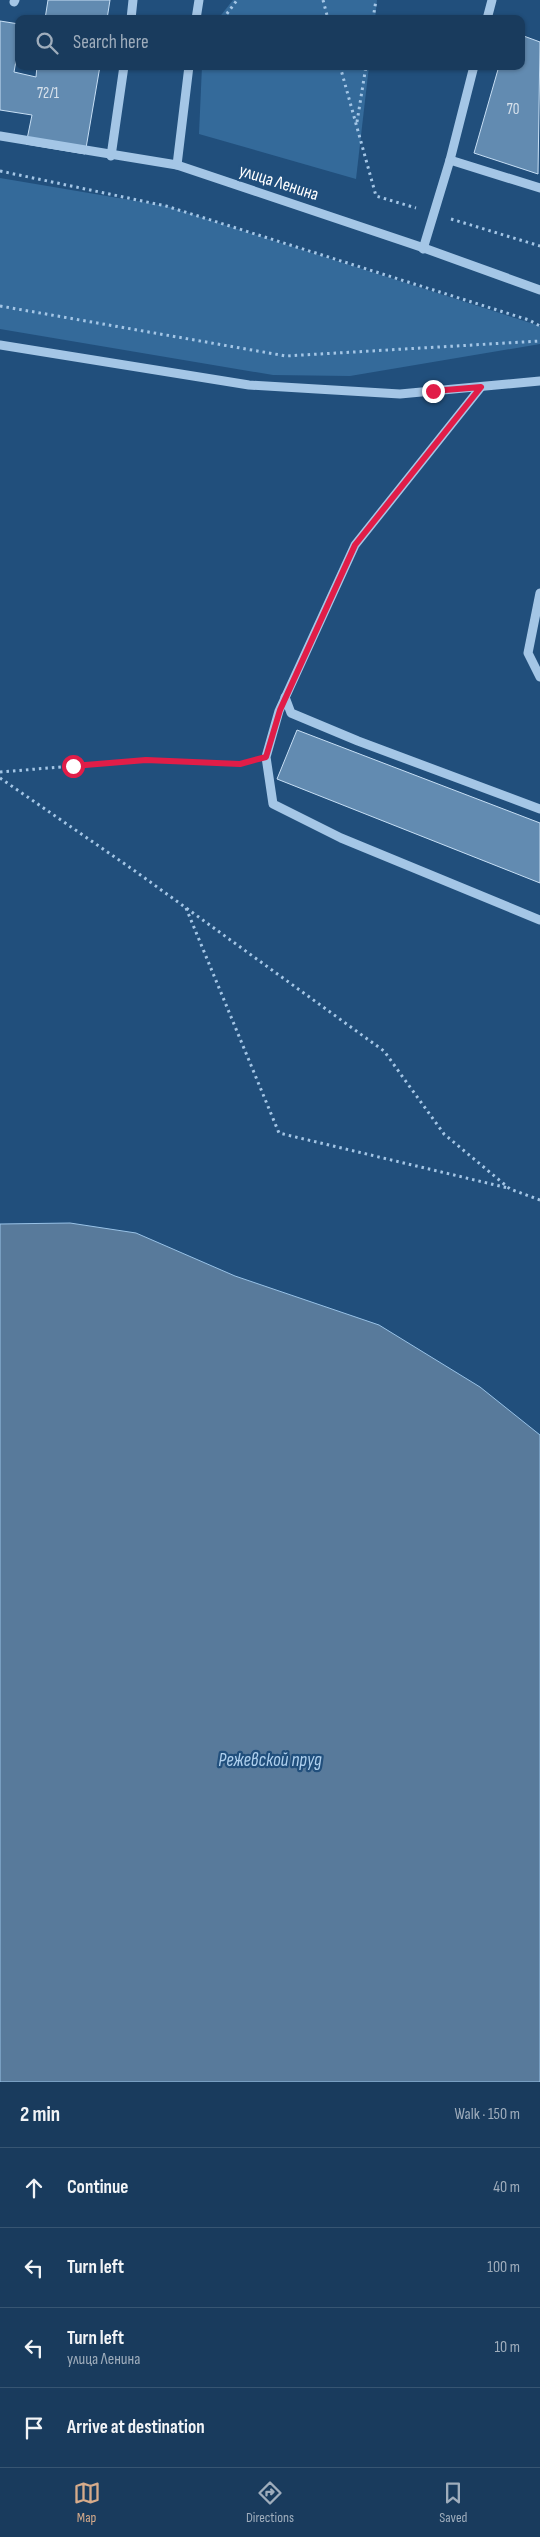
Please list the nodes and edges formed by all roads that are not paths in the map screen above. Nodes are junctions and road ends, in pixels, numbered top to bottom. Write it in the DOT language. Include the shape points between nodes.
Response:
graph roads {
  1 [pos="134,0"];
  2 [pos="199,0"];
  3 [pos="492,0"];
  4 [pos="132,15"];
  5 [pos="197,15"];
  6 [pos="488,15"];
  7 [pos="123,70"];
  8 [pos="189,70"];
  9 [pos="473,70"];
  10 [pos="0,136"];
  11 [pos="111,156"];
  12 [pos="450,160"];
  13 [pos="177,166"];
  14 [pos="540,188"];
  15 [pos="423,249"];
  16 [pos="540,290"];
  17 [pos="0,345"];
  18 [pos="540,381"];
  19 [pos="481,387"];
  20 [pos="540,593"];
  21 [pos="540,677"];
  22 [pos="286,698"];
  23 [pos="540,809"];
  24 [pos="540,920"];
  1 -- 4 [label="street"];
  2 -- 5 [label="street"];
  3 -- 6 [label="street"];
  7 -- 11 [label="street"];
  8 -- 13 [label="street"];
  9 -- 12 [label="street"];
  10 -- 11 [label="street, улица Ленина"];
  11 -- 13 [label="street, улица Ленина"];
  12 -- 14 [label="street"];
  12 -- 15 [label="street"];
  13 -- 15 [label="street, улица Ленина"];
  15 -- 16 [label="street, улица Ленина"];
  17 -- 19 [label="street" via="249,385 400,394"];
  18 -- 19 [label="street"];
  19 -- 22 [label="street" via="355,545"];
  20 -- 21 [label="street" via="528,653"];
  22 -- 23 [label="street" via="291,713"];
  22 -- 24 [label="street" via="266,757 273,804 341,838"];
}
